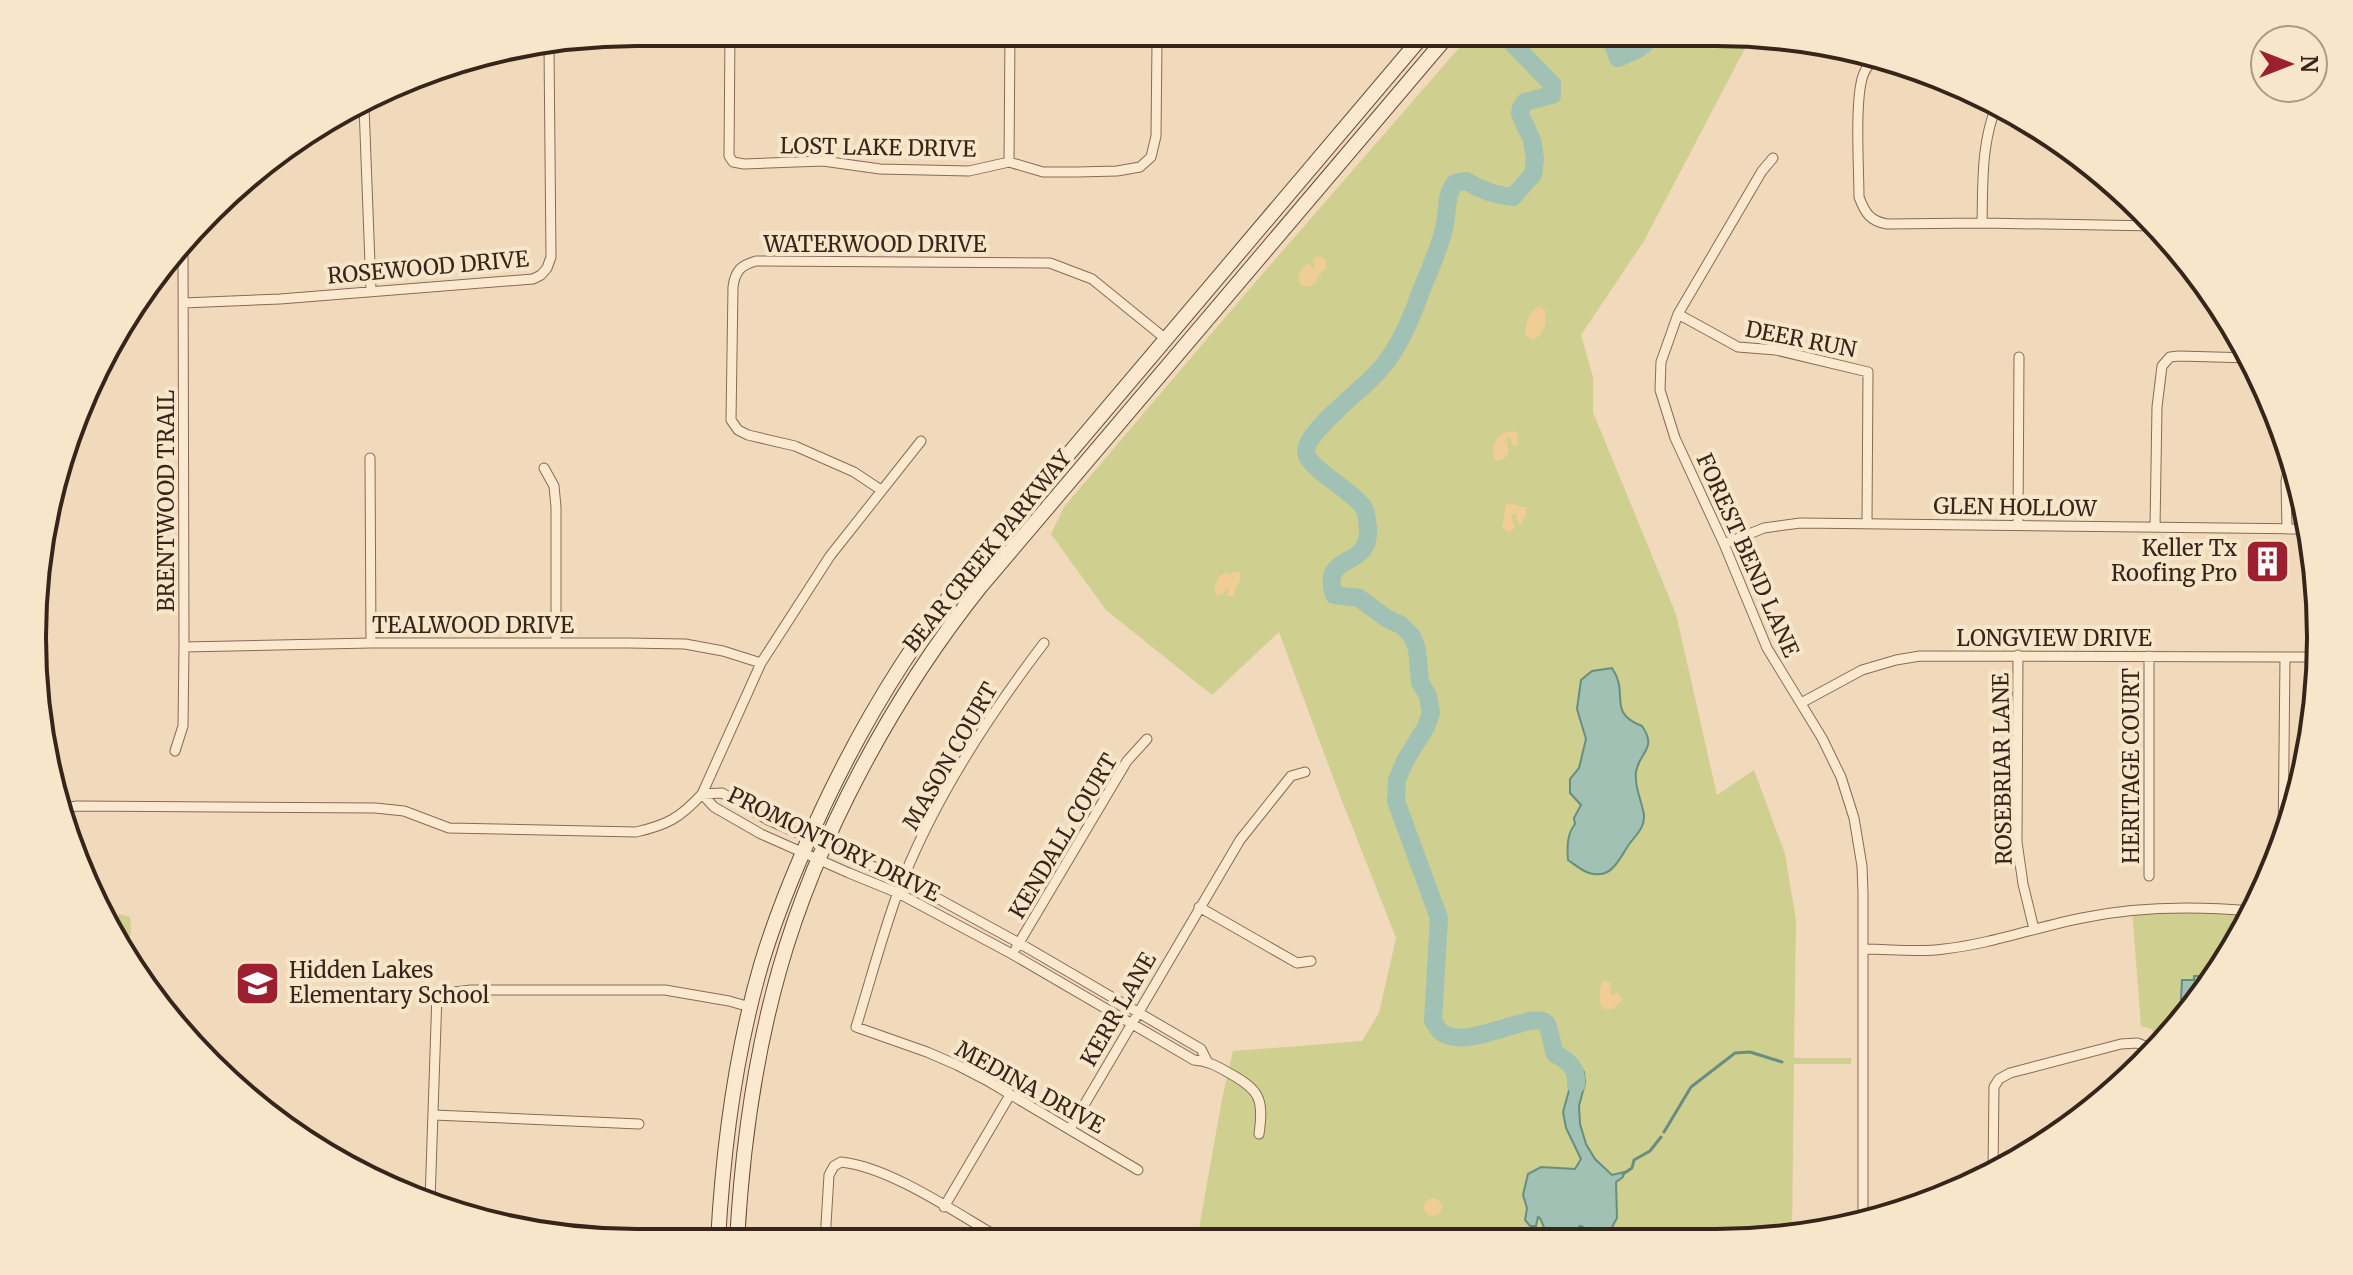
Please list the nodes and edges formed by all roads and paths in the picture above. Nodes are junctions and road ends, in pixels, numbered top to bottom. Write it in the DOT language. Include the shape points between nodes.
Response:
graph roads {
  1 [pos="730,46"];
  2 [pos="1010,46"];
  3 [pos="1157,46"];
  4 [pos="1414,46"];
  5 [pos="1439,46"];
  6 [pos="549,53"];
  7 [pos="1869,66"];
  8 [pos="364,113"];
  9 [pos="1993,115"];
  10 [pos="1773,158"];
  11 [pos="1009,162"];
  12 [pos="1982,223"];
  13 [pos="2140,226"];
  14 [pos="183,259"];
  15 [pos="371,290"];
  16 [pos="183,303"];
  17 [pos="1678,314"];
  18 [pos="1167,340"];
  19 [pos="2019,357"];
  20 [pos="2236,358"];
  21 [pos="921,441"];
  22 [pos="370,458"];
  23 [pos="544,468"];
  24 [pos="2286,481"];
  25 [pos="881,490"];
  26 [pos="1867,523"];
  27 [pos="2018,524"];
  28 [pos="2155,527"];
  29 [pos="2287,529"];
  30 [pos="2297,529"];
  31 [pos="1724,544"];
  32 [pos="556,642"];
  33 [pos="371,643"];
  34 [pos="1044,643"];
  35 [pos="184,647"];
  36 [pos="2018,655"];
  37 [pos="2149,656"];
  38 [pos="2285,657"];
  39 [pos="2306,657"];
  40 [pos="761,663"];
  41 [pos="1801,703"];
  42 [pos="1147,739"];
  43 [pos="175,751"];
  44 [pos="1305,772"];
  45 [pos="702,794"];
  46 [pos="2283,803"];
  47 [pos="71,807"];
  48 [pos="768,820"];
  49 [pos="761,834"];
  50 [pos="809,837"];
  51 [pos="826,845"];
  52 [pos="803,852"];
  53 [pos="820,860"];
  54 [pos="864,862"];
  55 [pos="2149,876"];
  56 [pos="858,877"];
  57 [pos="904,880"];
  58 [pos="898,893"];
  59 [pos="1199,907"];
  60 [pos="2240,910"];
  61 [pos="2034,929"];
  62 [pos="1019,943"];
  63 [pos="1864,949"];
  64 [pos="1012,954"];
  65 [pos="1311,961"];
  66 [pos="750,1007"];
  67 [pos="1138,1012"];
  68 [pos="1132,1024"];
  69 [pos="856,1027"];
  70 [pos="2144,1046"];
  71 [pos="1207,1061"];
  72 [pos="1010,1095"];
  73 [pos="434,1115"];
  74 [pos="639,1124"];
  75 [pos="1070,1129"];
  76 [pos="1259,1134"];
  77 [pos="1993,1159"];
  78 [pos="1138,1170"];
  79 [pos="430,1192"];
  80 [pos="944,1207"];
  81 [pos="1863,1210"];
  82 [pos="719,1229"];
  83 [pos="738,1229"];
  84 [pos="826,1229"];
  85 [pos="983,1229"];
  1 -- 11 [label="street, LOST LAKE DRIVE" via="733,162 823,161 880,169 969,171"];
  2 -- 11 [label="street"];
  3 -- 11 [label="street" via="1156,136 1151,157 1140,167 1043,172"];
  4 -- 18 [label="main road, BEAR CREEK PARKWAY"];
  5 -- 51 [label="main road, BEAR CREEK PARKWAY" via="952,622 889,720"];
  6 -- 15 [label="street, ROSEWOOD DRIVE" via="547,268 533,279"];
  7 -- 12 [label="street" via="1859,86 1859,197 1866,212 1887,224"];
  8 -- 15 [label="street"];
  9 -- 12 [label="street" via="1984,151"];
  10 -- 17 [label="street, FOREST BEND LANE"];
  12 -- 13 [label="street"];
  14 -- 16 [label="street, BRENTWOOD TRAIL"];
  15 -- 16 [label="street, ROSEWOOD DRIVE"];
  16 -- 35 [label="street, BRENTWOOD TRAIL"];
  17 -- 26 [label="street, DEER RUN" via="1738,347 1776,350 1868,372"];
  17 -- 31 [label="street, FOREST BEND LANE" via="1661,362 1660,390 1675,438"];
  18 -- 25 [label="street, WATERWOOD DRIVE" via="1092,279 1050,263 745,264 733,287 731,420 748,435 795,446"];
  18 -- 50 [label="main road, BEAR CREEK PARKWAY" via="916,640 873,710"];
  19 -- 27 [label="street"];
  20 -- 28 [label="street" via="2170,357 2162,366"];
  21 -- 25 [label="street"];
  22 -- 33 [label="street"];
  23 -- 32 [label="street" via="554,486 556,507"];
  24 -- 29 [label="street"];
  25 -- 40 [label="street" via="830,556"];
  26 -- 27 [label="street, GLEN HOLLOW"];
  26 -- 31 [label="street, GLEN HOLLOW" via="1777,525"];
  27 -- 28 [label="street, GLEN HOLLOW"];
  28 -- 29 [label="street, GLEN HOLLOW"];
  29 -- 30 [label="street, GLEN HOLLOW"];
  31 -- 41 [label="street, FOREST BEND LANE" via="1767,648"];
  32 -- 33 [label="street, TEALWOOD DRIVE"];
  32 -- 40 [label="street, TEALWOOD DRIVE" via="685,644"];
  33 -- 35 [label="street, TEALWOOD DRIVE"];
  34 -- 57 [label="street, MASON COURT" via="970,750"];
  35 -- 43 [label="street, BRENTWOOD TRAIL" via="183,726"];
  36 -- 37 [label="street, LONGVIEW DRIVE"];
  36 -- 41 [label="street, LONGVIEW DRIVE" via="1896,660 1862,670"];
  36 -- 61 [label="street, ROSEBRIAR LANE" via="2017,842"];
  37 -- 38 [label="street, LONGVIEW DRIVE"];
  37 -- 55 [label="street, HERITAGE COURT"];
  38 -- 39 [label="street, LONGVIEW DRIVE"];
  38 -- 46 [label="street"];
  40 -- 45 [label="street"];
  41 -- 63 [label="street, FOREST BEND LANE" via="1832,758 1854,818 1862,866"];
  42 -- 62 [label="street, KENDALL COURT" via="1127,761"];
  44 -- 59 [label="street, KERR LANE" via="1291,776 1240,840"];
  45 -- 47 [label="street" via="661,826 636,832 449,828 404,811 375,808"];
  45 -- 48 [label="street, PROMONTORY DRIVE" via="722,793"];
  45 -- 49 [label="street, PROMONTORY DRIVE" via="714,807"];
  48 -- 49 [label="street"];
  48 -- 50 [label="street, PROMONTORY DRIVE"];
  49 -- 52 [label="street, PROMONTORY DRIVE"];
  50 -- 51 [label="street, PROMONTORY DRIVE"];
  50 -- 52 [label="main road, BEAR CREEK PARKWAY"];
  51 -- 53 [label="main road, BEAR CREEK PARKWAY"];
  51 -- 54 [label="street, PROMONTORY DRIVE"];
  52 -- 53 [label="street, PROMONTORY DRIVE"];
  52 -- 66 [label="main road, BEAR CREEK PARKWAY" via="774,924"];
  53 -- 56 [label="street, PROMONTORY DRIVE"];
  53 -- 83 [label="main road, BEAR CREEK PARKWAY" via="779,970 759,1052"];
  54 -- 56 [label="street"];
  54 -- 57 [label="street, PROMONTORY DRIVE"];
  56 -- 58 [label="street, PROMONTORY DRIVE"];
  57 -- 58 [label="street, MASON COURT"];
  57 -- 62 [label="street, PROMONTORY DRIVE"];
  58 -- 64 [label="street, PROMONTORY DRIVE"];
  58 -- 69 [label="street, MASON COURT"];
  59 -- 65 [label="street" via="1297,963"];
  59 -- 67 [label="street, KERR LANE"];
  60 -- 61 [label="street" via="2132,909"];
  61 -- 63 [label="street" via="1940,950"];
  62 -- 64 [label="street, KENDALL COURT"];
  62 -- 67 [label="street, PROMONTORY DRIVE"];
  63 -- 81 [label="street, FOREST BEND LANE"];
  64 -- 68 [label="street, PROMONTORY DRIVE"];
  66 -- 73 [label="street" via="665,990 437,994"];
  66 -- 82 [label="main road, BEAR CREEK PARKWAY" via="725,1146"];
  67 -- 68 [label="street, KERR LANE"];
  67 -- 71 [label="street, PROMONTORY DRIVE" via="1201,1049"];
  68 -- 71 [label="street, PROMONTORY DRIVE" via="1194,1060"];
  68 -- 75 [label="street, KERR LANE"];
  69 -- 72 [label="street, MEDINA DRIVE" via="937,1056"];
  70 -- 77 [label="street" via="2121,1044 1999,1079 1994,1087"];
  71 -- 76 [label="street, PROMONTORY DRIVE" via="1257,1093 1262,1113"];
  72 -- 75 [label="street, MEDINA DRIVE"];
  72 -- 80 [label="street"];
  73 -- 74 [label="street"];
  73 -- 79 [label="street"];
  75 -- 78 [label="street, MEDINA DRIVE"];
  80 -- 84 [label="street" via="887,1176 837,1163 829,1175"];
  80 -- 85 [label="street"];
}
